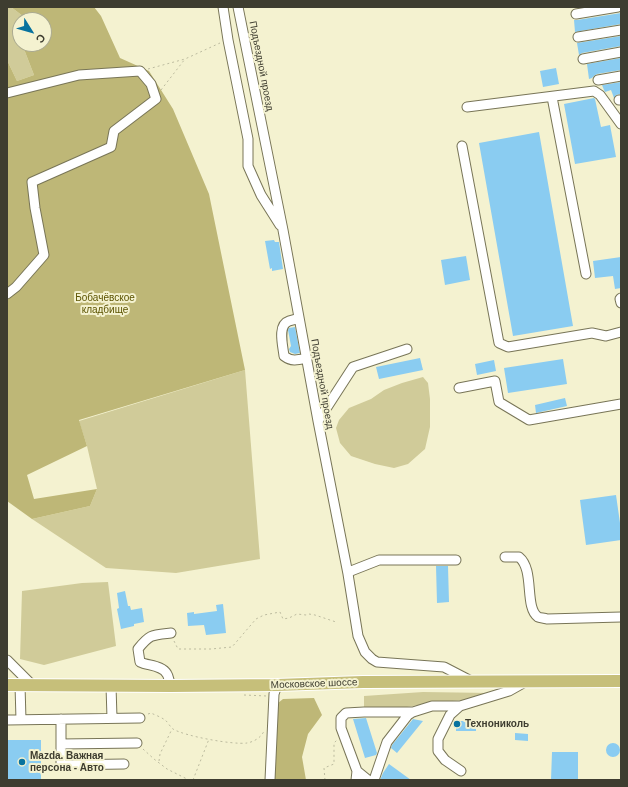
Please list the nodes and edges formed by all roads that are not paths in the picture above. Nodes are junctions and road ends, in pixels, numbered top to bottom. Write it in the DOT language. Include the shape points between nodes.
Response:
graph roads {
  1 [pos="223,7"];
  2 [pos="238,7"];
  3 [pos="618,7"];
  4 [pos="576,14"];
  5 [pos="621,30"];
  6 [pos="578,37"];
  7 [pos="621,52"];
  8 [pos="583,59"];
  9 [pos="621,76"];
  10 [pos="598,80"];
  11 [pos="7,93"];
  12 [pos="552,97"];
  13 [pos="467,107"];
  14 [pos="621,124"];
  15 [pos="462,146"];
  16 [pos="283,230"];
  17 [pos="586,274"];
  18 [pos="7,294"];
  19 [pos="621,298"];
  20 [pos="621,303"];
  21 [pos="299,319"];
  22 [pos="621,332"];
  23 [pos="407,350"];
  24 [pos="307,358"];
  25 [pos="459,388"];
  26 [pos="621,404"];
  27 [pos="318,421"];
  28 [pos="505,558"];
  29 [pos="456,560"];
  30 [pos="348,574"];
  31 [pos="621,617"];
  32 [pos="170,633"];
  33 [pos="7,660"];
  34 [pos="621,681"];
  35 [pos="472,682"];
  36 [pos="526,682"];
  37 [pos="7,685"];
  38 [pos="26,685"];
  39 [pos="277,685"];
  40 [pos="111,686"];
  41 [pos="170,686"];
  42 [pos="460,706"];
  43 [pos="413,712"];
  44 [pos="112,718"];
  45 [pos="140,718"];
  46 [pos="61,719"];
  47 [pos="7,720"];
  48 [pos="20,720"];
  49 [pos="137,743"];
  50 [pos="61,744"];
  51 [pos="124,764"];
  52 [pos="461,771"];
  53 [pos="356,775"];
  54 [pos="270,780"];
  55 [pos="368,780"];
  56 [pos="374,780"];
  1 -- 16 [label="street" via="248,138 248,166 260,195"];
  2 -- 16 [label="street, Подъездной проезд"];
  3 -- 4 [label="street"];
  5 -- 6 [label="street"];
  7 -- 8 [label="street"];
  9 -- 10 [label="street"];
  11 -- 18 [label="street" via="79,75 140,71 151,84 156,97 114,131 110,147 32,182 44,255"];
  12 -- 13 [label="street"];
  12 -- 14 [label="street" via="594,91 600,95"];
  12 -- 17 [label="street"];
  15 -- 22 [label="street" via="499,343 508,347 592,333 606,336"];
  16 -- 21 [label="street, Подъездной проезд"];
  19 -- 20 [label="street"];
  21 -- 24 [label="street, Подъездной проезд"];
  21 -- 24 [label="street" via="283,325 284,356 294,361"];
  23 -- 27 [label="street" via="353,368"];
  24 -- 27 [label="street, Подъездной проезд"];
  25 -- 26 [label="street" via="495,381 499,402 529,420"];
  27 -- 30 [label="street, Подъездной проезд"];
  28 -- 31 [label="street" via="519,557 526,567 532,611 538,617"];
  29 -- 30 [label="street" via="379,560"];
  30 -- 35 [label="street, Подъездной проезд" via="358,636 365,652 372,659 377,662 444,667"];
  32 -- 41 [label="street" via="152,635 138,649 140,662 161,668 166,673"];
  33 -- 38 [label="street"];
  34 -- 36 [label="main road, Московское шоссе"];
  35 -- 36 [label="main road, Московское шоссе"];
  35 -- 39 [label="main road, Московское шоссе"];
  36 -- 42 [label="street" via="509,691"];
  37 -- 38 [label="main road, Московское шоссе"];
  38 -- 40 [label="main road, Московское шоссе"];
  38 -- 48 [label="street"];
  39 -- 41 [label="main road, Московское шоссе"];
  39 -- 54 [label="street" via="274,694"];
  40 -- 41 [label="main road, Московское шоссе"];
  40 -- 44 [label="street"];
  42 -- 43 [label="street" via="432,706"];
  42 -- 52 [label="street" via="450,715 438,739 438,751 445,760"];
  43 -- 53 [label="street" via="346,713 341,718 341,728"];
  43 -- 56 [label="street" via="387,742"];
  44 -- 45 [label="street"];
  44 -- 46 [label="street"];
  46 -- 48 [label="street"];
  46 -- 50 [label="street"];
  47 -- 48 [label="street"];
  49 -- 50 [label="street"];
  50 -- 51 [label="street" via="62,765"];
  53 -- 55 [label="street"];
}
